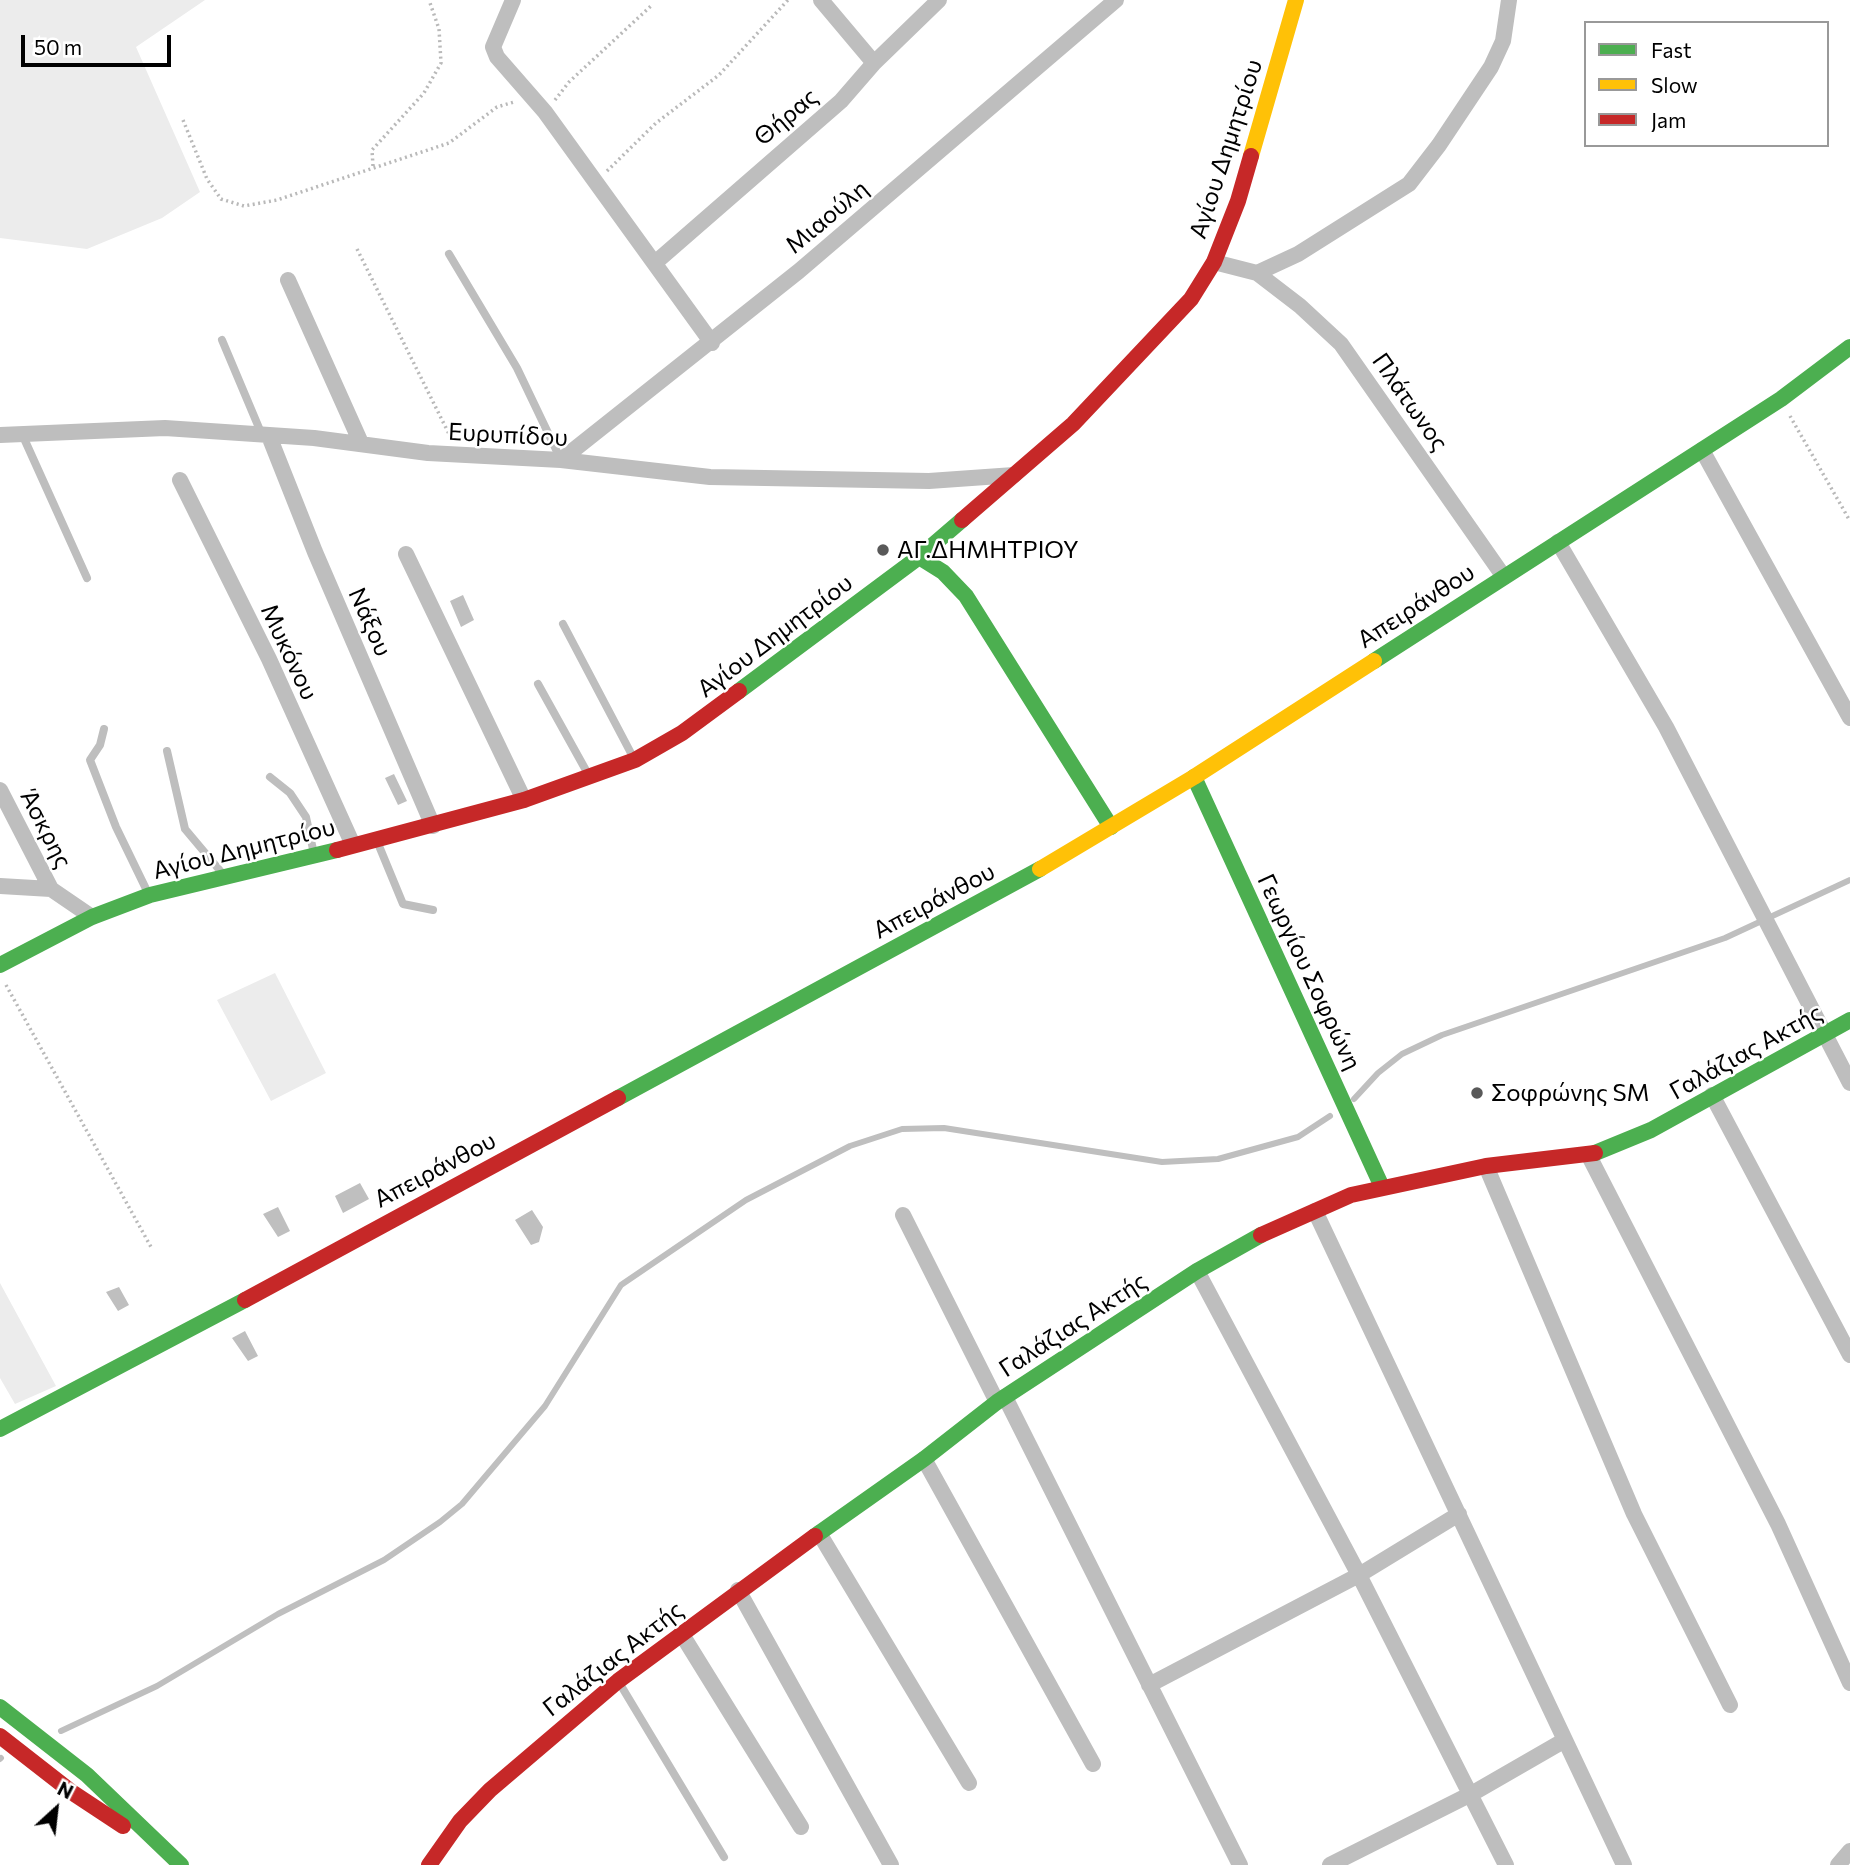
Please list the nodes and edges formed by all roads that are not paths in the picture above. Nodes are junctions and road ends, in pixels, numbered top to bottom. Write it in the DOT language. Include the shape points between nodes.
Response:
graph roads {
  1 [pos="513,0"];
  2 [pos="821,0"];
  3 [pos="939,0"];
  4 [pos="1115,0"];
  5 [pos="1296,0"];
  6 [pos="1509,0"];
  7 [pos="874,63"];
  8 [pos="449,254"];
  9 [pos="656,262"];
  10 [pos="1214,262"];
  11 [pos="1257,273"];
  12 [pos="288,280"];
  13 [pos="222,340"];
  14 [pos="712,343"];
  15 [pos="1850,347"];
  16 [pos="22,434"];
  17 [pos="0,435"];
  18 [pos="266,435"];
  19 [pos="361,443"];
  20 [pos="1702,450"];
  21 [pos="561,460"];
  22 [pos="1014,475"];
  23 [pos="180,480"];
  24 [pos="1559,542"];
  25 [pos="406,554"];
  26 [pos="919,557"];
  27 [pos="1504,577"];
  28 [pos="87,578"];
  29 [pos="563,624"];
  30 [pos="538,684"];
  31 [pos="1850,718"];
  32 [pos="104,729"];
  33 [pos="167,751"];
  34 [pos="635,760"];
  35 [pos="271,777"];
  36 [pos="590,777"];
  37 [pos="1194,777"];
  38 [pos="0,790"];
  39 [pos="524,800"];
  40 [pos="433,826"];
  41 [pos="1111,827"];
  42 [pos="377,841"];
  43 [pos="354,845"];
  44 [pos="315,856"];
  45 [pos="224,876"];
  46 [pos="0,886"];
  47 [pos="51,889"];
  48 [pos="150,895"];
  49 [pos="433,910"];
  50 [pos="93,917"];
  51 [pos="0,965"];
  52 [pos="1850,1020"];
  53 [pos="1824,1035"];
  54 [pos="1850,1083"];
  55 [pos="1712,1095"];
  56 [pos="1589,1156"];
  57 [pos="1486,1166"];
  58 [pos="1382,1187"];
  59 [pos="1315,1211"];
  60 [pos="903,1215"];
  61 [pos="1197,1271"];
  62 [pos="1850,1355"];
  63 [pos="1001,1399"];
  64 [pos="0,1429"];
  65 [pos="924,1459"];
  66 [pos="1459,1514"];
  67 [pos="819,1533"];
  68 [pos="1359,1575"];
  69 [pos="738,1590"];
  70 [pos="681,1633"];
  71 [pos="618,1681"];
  72 [pos="1850,1683"];
  73 [pos="1149,1685"];
  74 [pos="1730,1706"];
  75 [pos="0,1707"];
  76 [pos="0,1736"];
  77 [pos="1565,1740"];
  78 [pos="1093,1764"];
  79 [pos="969,1783"];
  80 [pos="1473,1793"];
  81 [pos="801,1827"];
  82 [pos="1850,1851"];
  83 [pos="724,1857"];
  84 [pos="181,1865"];
  85 [pos="429,1865"];
  86 [pos="891,1865"];
  87 [pos="1240,1865"];
  88 [pos="1330,1865"];
  89 [pos="1506,1865"];
  90 [pos="1624,1865"];
  91 [pos="1838,1865"];
  1 -- 9 [label="street" via="493,47 497,57 545,112"];
  2 -- 7 [label="street"];
  3 -- 7 [label="street, Θήρας"];
  4 -- 14 [label="street, Μιαούλη"];
  5 -- 10 [label="street, Αγίου Δημητρίου" via="1251,161"];
  6 -- 11 [label="street" via="1503,41 1491,67 1409,184 1298,254"];
  7 -- 9 [label="street, Θήρας" via="841,101"];
  8 -- 21 [label="lane" via="517,368"];
  9 -- 14 [label="street"];
  10 -- 11 [label="street"];
  10 -- 22 [label="street, Αγίου Δημητρίου" via="1191,299 1159,336 1073,424"];
  11 -- 27 [label="street, Πλάτωνος" via="1341,344"];
  12 -- 19 [label="street"];
  13 -- 18 [label="lane"];
  14 -- 21 [label="street, Μιαούλη"];
  15 -- 20 [label="street, Απειράνθου"];
  16 -- 17 [label="street, Ευρυπίδου"];
  16 -- 18 [label="street, Ευρυπίδου" via="165,428"];
  16 -- 28 [label="lane"];
  18 -- 19 [label="street, Ευρυπίδου"];
  18 -- 40 [label="street, Νάξου"];
  19 -- 21 [label="street, Ευρυπίδου" via="458,456"];
  20 -- 24 [label="street, Απειράνθου"];
  20 -- 31 [label="street"];
  21 -- 22 [label="street, Ευρυπίδου" via="709,477 929,481"];
  22 -- 26 [label="street, Αγίου Δημητρίου"];
  23 -- 43 [label="street, Μυκόνου"];
  24 -- 27 [label="street, Απειράνθου"];
  24 -- 53 [label="street" via="1666,727"];
  25 -- 39 [label="street"];
  26 -- 34 [label="street, Αγίου Δημητρίου" via="682,733"];
  26 -- 41 [label="street" via="943,572 966,596"];
  27 -- 37 [label="street, Απειράνθου"];
  29 -- 34 [label="lane"];
  30 -- 36 [label="lane"];
  32 -- 48 [label="lane" via="90,760"];
  33 -- 45 [label="lane" via="185,829"];
  34 -- 36 [label="street, Αγίου Δημητρίου"];
  35 -- 44 [label="lane" via="290,793 306,817"];
  36 -- 39 [label="street, Αγίου Δημητρίου"];
  37 -- 41 [label="street, Απειράνθου"];
  37 -- 58 [label="street, Γεωργίου Σοφρώνη"];
  38 -- 47 [label="street, Άσκρης"];
  39 -- 40 [label="street, Αγίου Δημητρίου"];
  40 -- 42 [label="street, Αγίου Δημητρίου"];
  41 -- 64 [label="street, Απειράνθου" via="952,919"];
  42 -- 43 [label="street, Αγίου Δημητρίου"];
  42 -- 49 [label="lane" via="403,904"];
  43 -- 44 [label="street, Αγίου Δημητρίου"];
  44 -- 45 [label="street, Αγίου Δημητρίου"];
  45 -- 48 [label="street, Αγίου Δημητρίου"];
  46 -- 47 [label="street"];
  47 -- 50 [label="street"];
  48 -- 50 [label="street, Αγίου Δημητρίου"];
  50 -- 51 [label="street, Αγίου Δημητρίου"];
  52 -- 53 [label="street, Γαλάζιας Ακτής"];
  53 -- 54 [label="street"];
  53 -- 55 [label="street, Γαλάζιας Ακτής"];
  55 -- 56 [label="street, Γαλάζιας Ακτής" via="1651,1130"];
  55 -- 62 [label="street"];
  56 -- 57 [label="street, Γαλάζιας Ακτής"];
  56 -- 72 [label="street" via="1778,1524"];
  57 -- 58 [label="street, Γαλάζιας Ακτής"];
  57 -- 74 [label="street" via="1634,1514"];
  58 -- 59 [label="street, Γαλάζιας Ακτής"];
  59 -- 61 [label="street, Γαλάζιας Ακτής" via="1254,1238"];
  59 -- 66 [label="street"];
  60 -- 63 [label="street"];
  61 -- 63 [label="street, Γαλάζιας Ακτής"];
  61 -- 68 [label="street"];
  63 -- 65 [label="street, Γαλάζιας Ακτής"];
  63 -- 73 [label="street"];
  65 -- 67 [label="street, Γαλάζιας Ακτής"];
  65 -- 78 [label="street"];
  66 -- 68 [label="street"];
  66 -- 77 [label="street"];
  67 -- 69 [label="street, Γαλάζιας Ακτής"];
  67 -- 79 [label="street"];
  68 -- 73 [label="street"];
  68 -- 80 [label="street"];
  69 -- 70 [label="street, Γαλάζιας Ακτής"];
  69 -- 86 [label="street"];
  70 -- 71 [label="street, Γαλάζιας Ακτής"];
  70 -- 81 [label="street"];
  71 -- 83 [label="lane"];
  71 -- 85 [label="street, Γαλάζιας Ακτής" via="490,1790 460,1821"];
  73 -- 87 [label="street"];
  75 -- 84 [label="street" via="87,1775"];
  76 -- 84 [label="street" via="73,1793"];
  77 -- 80 [label="street"];
  77 -- 90 [label="street"];
  80 -- 88 [label="street"];
  80 -- 89 [label="street"];
  82 -- 91 [label="street"];
}
